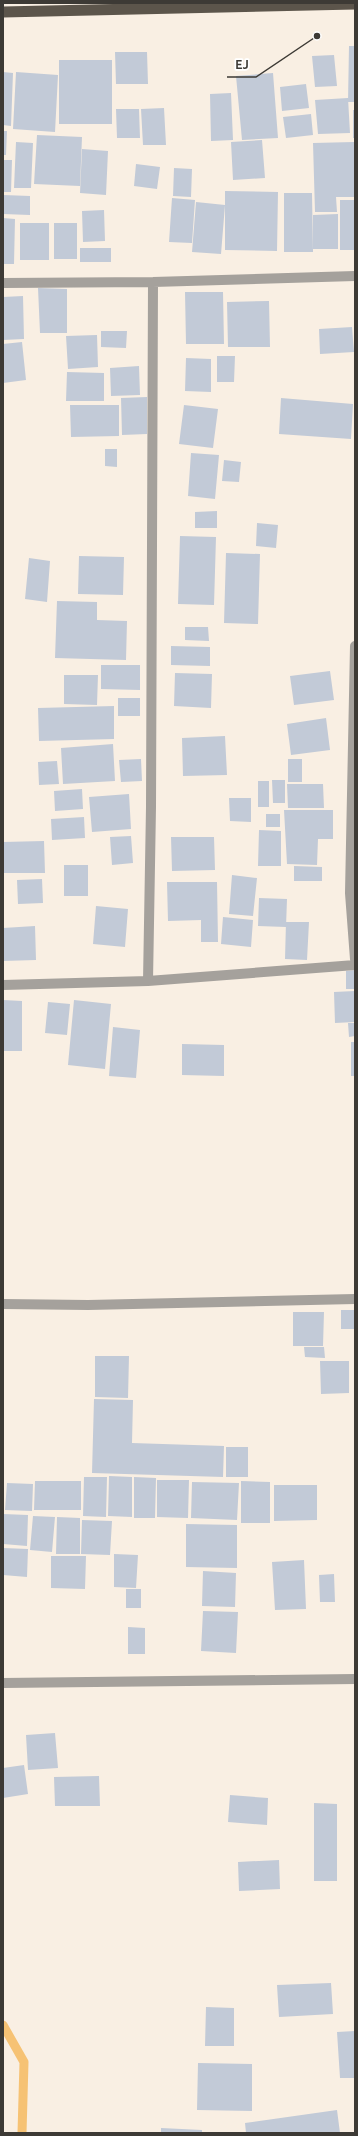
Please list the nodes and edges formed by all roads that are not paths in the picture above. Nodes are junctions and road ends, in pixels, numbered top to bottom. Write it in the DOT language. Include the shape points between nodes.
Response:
graph roads {
  1 [pos="355,4"];
  2 [pos="3,12"];
  3 [pos="355,276"];
  4 [pos="153,282"];
  5 [pos="3,283"];
  6 [pos="355,646"];
  7 [pos="355,959"];
  8 [pos="355,965"];
  9 [pos="148,981"];
  10 [pos="3,985"];
  11 [pos="355,1299"];
  12 [pos="3,1304"];
  13 [pos="355,1679"];
  14 [pos="3,1683"];
  1 -- 2 [label="highway"];
  3 -- 4 [label="street"];
  4 -- 5 [label="street"];
  4 -- 9 [label="street"];
  6 -- 7 [label="street" via="350,893"];
  8 -- 9 [label="street"];
  9 -- 10 [label="street"];
  11 -- 12 [label="street" via="88,1305"];
  13 -- 14 [label="street"];
}
